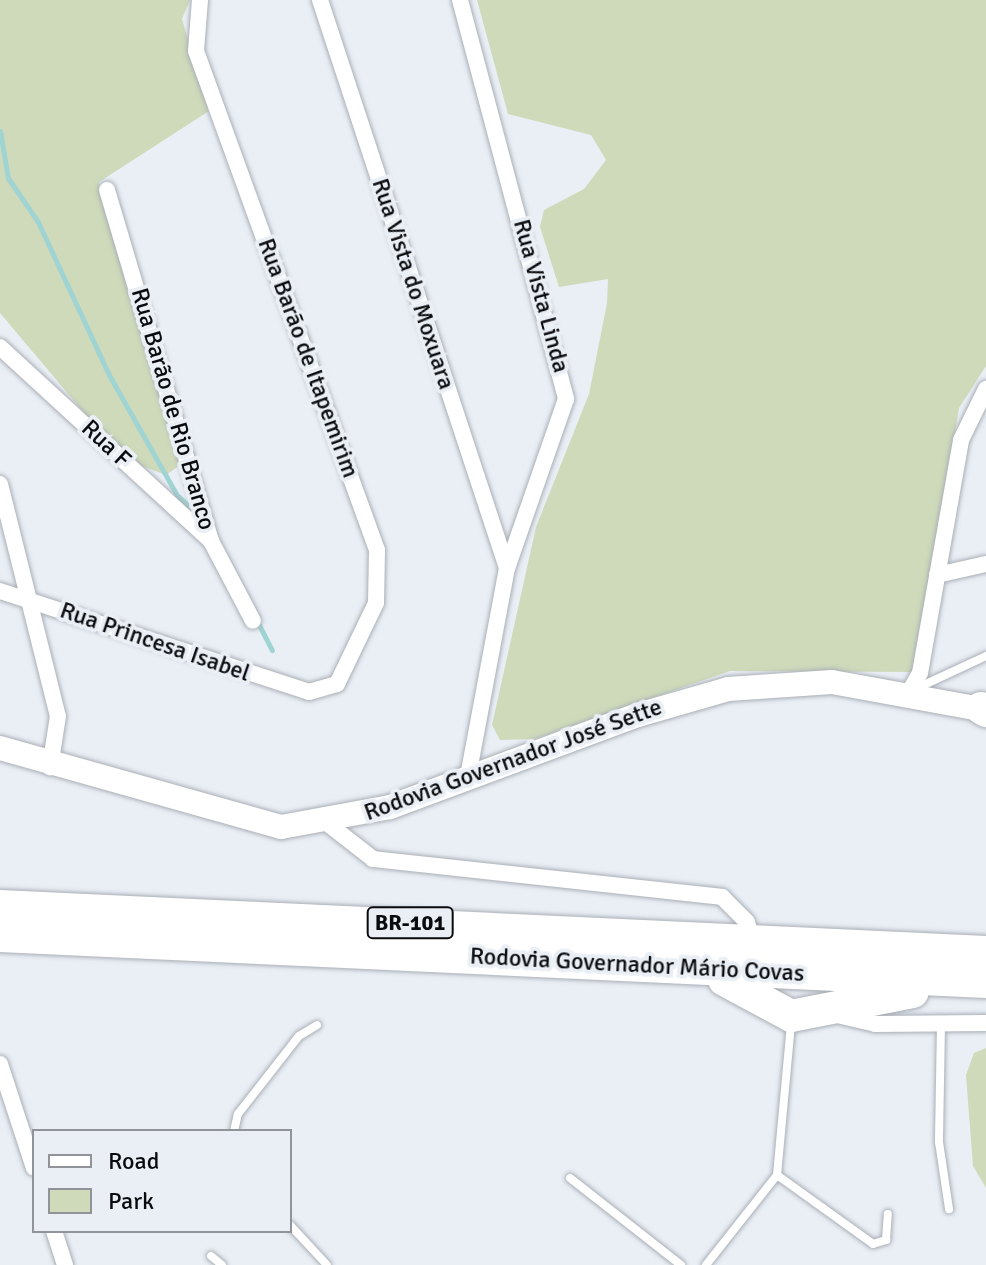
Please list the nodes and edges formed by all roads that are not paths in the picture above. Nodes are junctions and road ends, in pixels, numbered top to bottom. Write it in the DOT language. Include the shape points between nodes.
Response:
graph roads {
  1 [pos="200,0"];
  2 [pos="320,0"];
  3 [pos="460,0"];
  4 [pos="107,190"];
  5 [pos="0,347"];
  6 [pos="986,389"];
  7 [pos="0,484"];
  8 [pos="211,541"];
  9 [pos="986,564"];
  10 [pos="507,568"];
  11 [pos="937,575"];
  12 [pos="0,591"];
  13 [pos="27,599"];
  14 [pos="253,621"];
  15 [pos="986,656"];
  16 [pos="309,692"];
  17 [pos="909,692"];
  18 [pos="984,710"];
  19 [pos="0,748"];
  20 [pos="50,767"];
  21 [pos="468,777"];
  22 [pos="327,823"];
  23 [pos="0,906"];
  24 [pos="0,936"];
  25 [pos="752,941"];
  26 [pos="820,945"];
  27 [pos="985,972"];
  28 [pos="791,1001"];
  29 [pos="872,1012"];
  30 [pos="986,1023"];
  31 [pos="941,1024"];
  32 [pos="317,1025"];
  33 [pos="0,1064"];
  34 [pos="235,1129"];
  35 [pos="32,1162"];
  36 [pos="777,1175"];
  37 [pos="570,1178"];
  38 [pos="949,1209"];
  39 [pos="888,1214"];
  40 [pos="292,1227"];
  41 [pos="55,1233"];
  42 [pos="211,1256"];
  43 [pos="65,1265"];
  44 [pos="222,1265"];
  45 [pos="327,1265"];
  46 [pos="681,1265"];
  47 [pos="706,1265"];
  1 -- 16 [label="street, Rua Barão de Itapemirim" via="196,51 382,571 376,603 343,675 329,689"];
  2 -- 10 [label="street, Rua Vista do Moxuara"];
  3 -- 10 [label="street, Rua Vista Linda" via="566,399"];
  4 -- 8 [label="street, Rua Barão de Rio Branco"];
  5 -- 8 [label="street, Rua F"];
  6 -- 11 [label="street" via="961,440"];
  7 -- 13 [label="street"];
  8 -- 14 [label="street, Rua Barão de Rio Branco"];
  9 -- 11 [label="street"];
  10 -- 21 [label="street, Rua Vista Linda"];
  11 -- 17 [label="street" via="920,673"];
  12 -- 13 [label="street, Rua Princesa Isabel"];
  13 -- 16 [label="street, Rua Princesa Isabel"];
  13 -- 20 [label="street" via="58,716"];
  15 -- 17 [label="lane"];
  17 -- 18 [label="main road, Rodovia Governador José Sette"];
  17 -- 21 [label="main road, Rodovia Governador José Sette" via="832,682 707,693"];
  19 -- 20 [label="main road, Rodovia Governador José Sette"];
  20 -- 22 [label="main road, Rodovia Governador José Sette" via="248,823"];
  21 -- 22 [label="main road, Rodovia Governador José Sette"];
  22 -- 25 [label="street" via="373,859 722,897 747,922"];
  23 -- 25 [label="highway, Rodovia Governador Mário Covas / BR-101"];
  24 -- 28 [label="highway, Rodovia Governador Mário Covas / BR-101" via="650,967"];
  25 -- 26 [label="highway, Rodovia Governador Mário Covas / BR-101"];
  26 -- 27 [label="highway, Rodovia Governador Mário Covas / BR-101"];
  26 -- 28 [label="highway"];
  27 -- 28 [label="highway, Rodovia Governador Mário Covas / BR-101"];
  27 -- 29 [label="highway"];
  28 -- 29 [label="highway"];
  28 -- 36 [label="lane"];
  29 -- 31 [label="street"];
  30 -- 31 [label="street"];
  31 -- 38 [label="lane" via="939,1142"];
  32 -- 34 [label="lane" via="299,1036 246,1103"];
  33 -- 35 [label="street"];
  36 -- 39 [label="lane" via="873,1244 886,1240"];
  36 -- 47 [label="lane"];
  37 -- 46 [label="lane"];
  40 -- 45 [label="lane"];
  41 -- 43 [label="street"];
  42 -- 44 [label="lane"];
}
